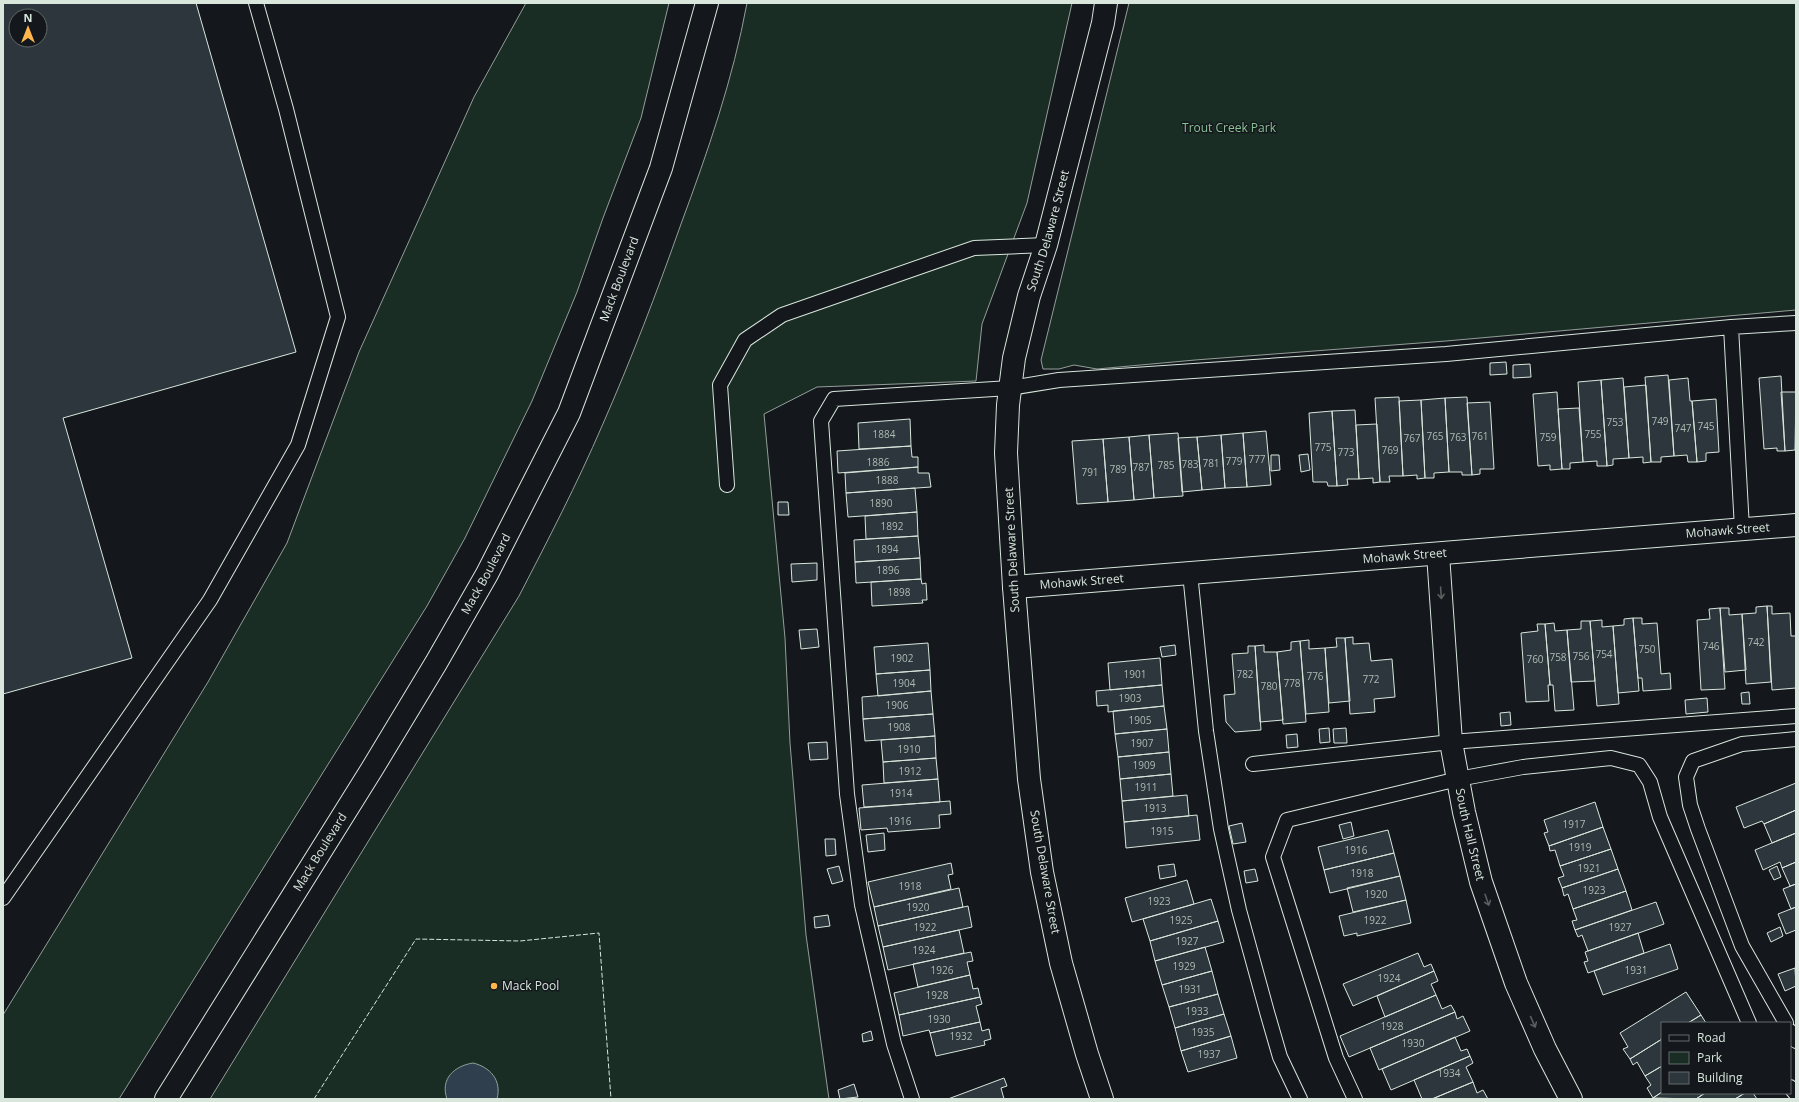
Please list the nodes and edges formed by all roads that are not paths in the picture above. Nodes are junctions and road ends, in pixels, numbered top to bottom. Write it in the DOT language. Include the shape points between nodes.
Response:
graph roads {
  1 [pos="256,3"];
  2 [pos="707,3"];
  3 [pos="1106,3"];
  4 [pos="1046,245"];
  5 [pos="1796,322"];
  6 [pos="1731,327"];
  7 [pos="1010,388"];
  8 [pos="727,485"];
  9 [pos="1796,525"];
  10 [pos="1742,529"];
  11 [pos="1438,554"];
  12 [pos="1190,573"];
  13 [pos="1014,587"];
  14 [pos="1796,716"];
  15 [pos="1796,739"];
  16 [pos="1452,742"];
  17 [pos="1253,764"];
  18 [pos="1458,779"];
  19 [pos="3,898"];
  20 [pos="1749,1022"];
  21 [pos="1785,1022"];
  22 [pos="1791,1032"];
  23 [pos="1796,1041"];
  24 [pos="166,1099"];
  25 [pos="912,1099"];
  26 [pos="1102,1099"];
  27 [pos="1300,1099"];
  28 [pos="1355,1099"];
  29 [pos="1571,1099"];
  1 -- 19 [label="lane" via="286,109 338,317 298,445 214,593"];
  2 -- 24 [label="street, Mack Boulevard" via="660,168 570,413 487,574 436,663"];
  3 -- 4 [label="street, South Delaware Street"];
  4 -- 7 [label="street, South Delaware Street" via="1029,296 1014,358"];
  4 -- 8 [label="lane" via="974,248 782,315 745,340 720,385"];
  5 -- 6 [label="lane"];
  6 -- 7 [label="lane" via="1446,354 1059,380"];
  6 -- 10 [label="lane"];
  7 -- 13 [label="street, South Delaware Street" via="1006,453"];
  7 -- 25 [label="lane" via="834,399 821,421 846,794 862,905 894,1044"];
  9 -- 10 [label="street, Mohawk Street"];
  10 -- 11 [label="street, Mohawk Street"];
  11 -- 12 [label="street, Mohawk Street"];
  11 -- 16 [label="street, South Hall Street, one-way"];
  12 -- 13 [label="street, Mohawk Street"];
  12 -- 27 [label="lane" via="1206,731 1221,829 1239,910 1280,1057"];
  13 -- 26 [label="street, South Delaware Street" via="1029,779 1042,872 1061,964"];
  14 -- 16 [label="lane"];
  15 -- 21 [label="lane" via="1742,744 1708,755 1694,761 1686,777 1690,805 1742,946"];
  16 -- 17 [label="lane"];
  16 -- 18 [label="street, South Hall Street"];
  18 -- 20 [label="lane" via="1523,767 1611,758 1639,765 1650,782 1660,817"];
  18 -- 28 [label="lane" via="1287,820 1272,857 1336,1058"];
  18 -- 29 [label="street, South Hall Street, one-way" via="1481,882 1516,983 1545,1049"];
  22 -- 23 [label="lane"];
}
